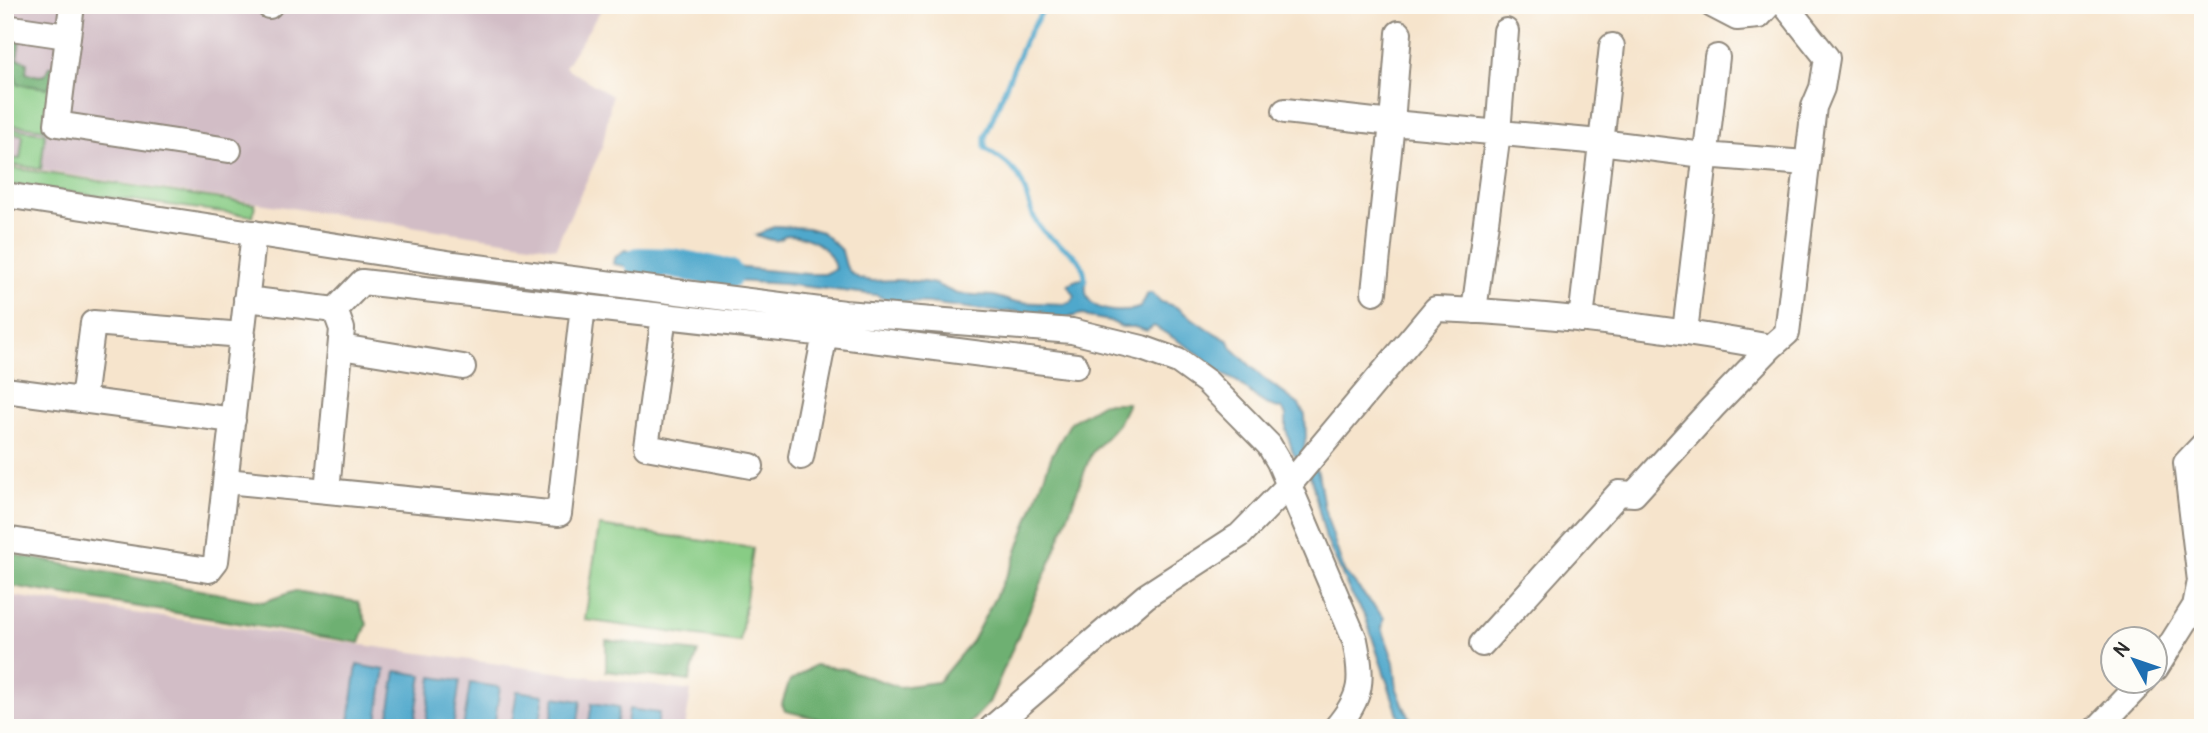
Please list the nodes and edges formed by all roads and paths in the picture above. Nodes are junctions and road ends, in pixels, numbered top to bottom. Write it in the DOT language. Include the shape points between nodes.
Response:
graph roads {
  1 [pos="72,5"];
  2 [pos="1769,5"];
  3 [pos="1785,5"];
  4 [pos="1713,6"];
  5 [pos="5,27"];
  6 [pos="1506,31"];
  7 [pos="1399,33"];
  8 [pos="67,36"];
  9 [pos="1612,46"];
  10 [pos="1717,57"];
  11 [pos="1285,111"];
  12 [pos="1392,123"];
  13 [pos="1498,133"];
  14 [pos="1600,142"];
  15 [pos="229,150"];
  16 [pos="1704,155"];
  17 [pos="1806,163"];
  18 [pos="5,195"];
  19 [pos="254,233"];
  20 [pos="1374,292"];
  21 [pos="246,299"];
  22 [pos="583,306"];
  23 [pos="335,310"];
  24 [pos="1474,311"];
  25 [pos="664,316"];
  26 [pos="1581,320"];
  27 [pos="1685,332"];
  28 [pos="825,334"];
  29 [pos="243,335"];
  30 [pos="341,347"];
  31 [pos="1771,347"];
  32 [pos="1076,366"];
  33 [pos="463,367"];
  34 [pos="5,390"];
  35 [pos="83,400"];
  36 [pos="233,420"];
  37 [pos="2203,445"];
  38 [pos="801,457"];
  39 [pos="751,466"];
  40 [pos="1301,471"];
  41 [pos="226,481"];
  42 [pos="327,491"];
  43 [pos="5,539"];
  44 [pos="1482,644"];
  45 [pos="2170,645"];
  46 [pos="2131,694"];
  47 [pos="992,728"];
  48 [pos="1336,728"];
  49 [pos="2098,728"];
  1 -- 8 [label="street"];
  2 -- 4 [label="street" via="1759,16 1737,18"];
  3 -- 17 [label="street" via="1827,58"];
  5 -- 8 [label="street"];
  6 -- 13 [label="street"];
  7 -- 12 [label="street"];
  8 -- 15 [label="street" via="57,124"];
  9 -- 14 [label="street"];
  10 -- 16 [label="street"];
  11 -- 12 [label="street"];
  12 -- 13 [label="street"];
  12 -- 20 [label="street"];
  13 -- 14 [label="street"];
  13 -- 24 [label="street"];
  14 -- 16 [label="street"];
  14 -- 26 [label="street"];
  16 -- 17 [label="street"];
  16 -- 27 [label="street"];
  17 -- 31 [label="street" via="1787,333"];
  18 -- 19 [label="street"];
  19 -- 21 [label="street"];
  19 -- 40 [label="street" via="454,264 844,313 1072,331 1178,361 1206,382 1269,445 1279,462"];
  21 -- 23 [label="street"];
  21 -- 29 [label="street"];
  22 -- 23 [label="street" via="362,282"];
  22 -- 25 [label="street"];
  22 -- 42 [label="street" via="559,514"];
  23 -- 30 [label="street" via="342,329"];
  24 -- 26 [label="street"];
  24 -- 40 [label="street" via="1436,309"];
  25 -- 28 [label="street"];
  25 -- 39 [label="street" via="646,447"];
  26 -- 27 [label="street"];
  27 -- 31 [label="street"];
  28 -- 32 [label="street"];
  28 -- 38 [label="street"];
  29 -- 35 [label="street" via="93,323"];
  29 -- 36 [label="street"];
  30 -- 33 [label="street"];
  30 -- 42 [label="street"];
  31 -- 44 [label="street" via="1633,494 1619,493"];
  34 -- 35 [label="street"];
  35 -- 36 [label="street"];
  36 -- 41 [label="street"];
  37 -- 45 [label="street" via="2186,463 2200,581 2195,606"];
  40 -- 47 [label="street" via="1240,535 1146,596"];
  40 -- 48 [label="street" via="1361,669 1357,698"];
  41 -- 42 [label="street"];
  41 -- 43 [label="street" via="216,561 209,570"];
  46 -- 49 [label="street"];
}
